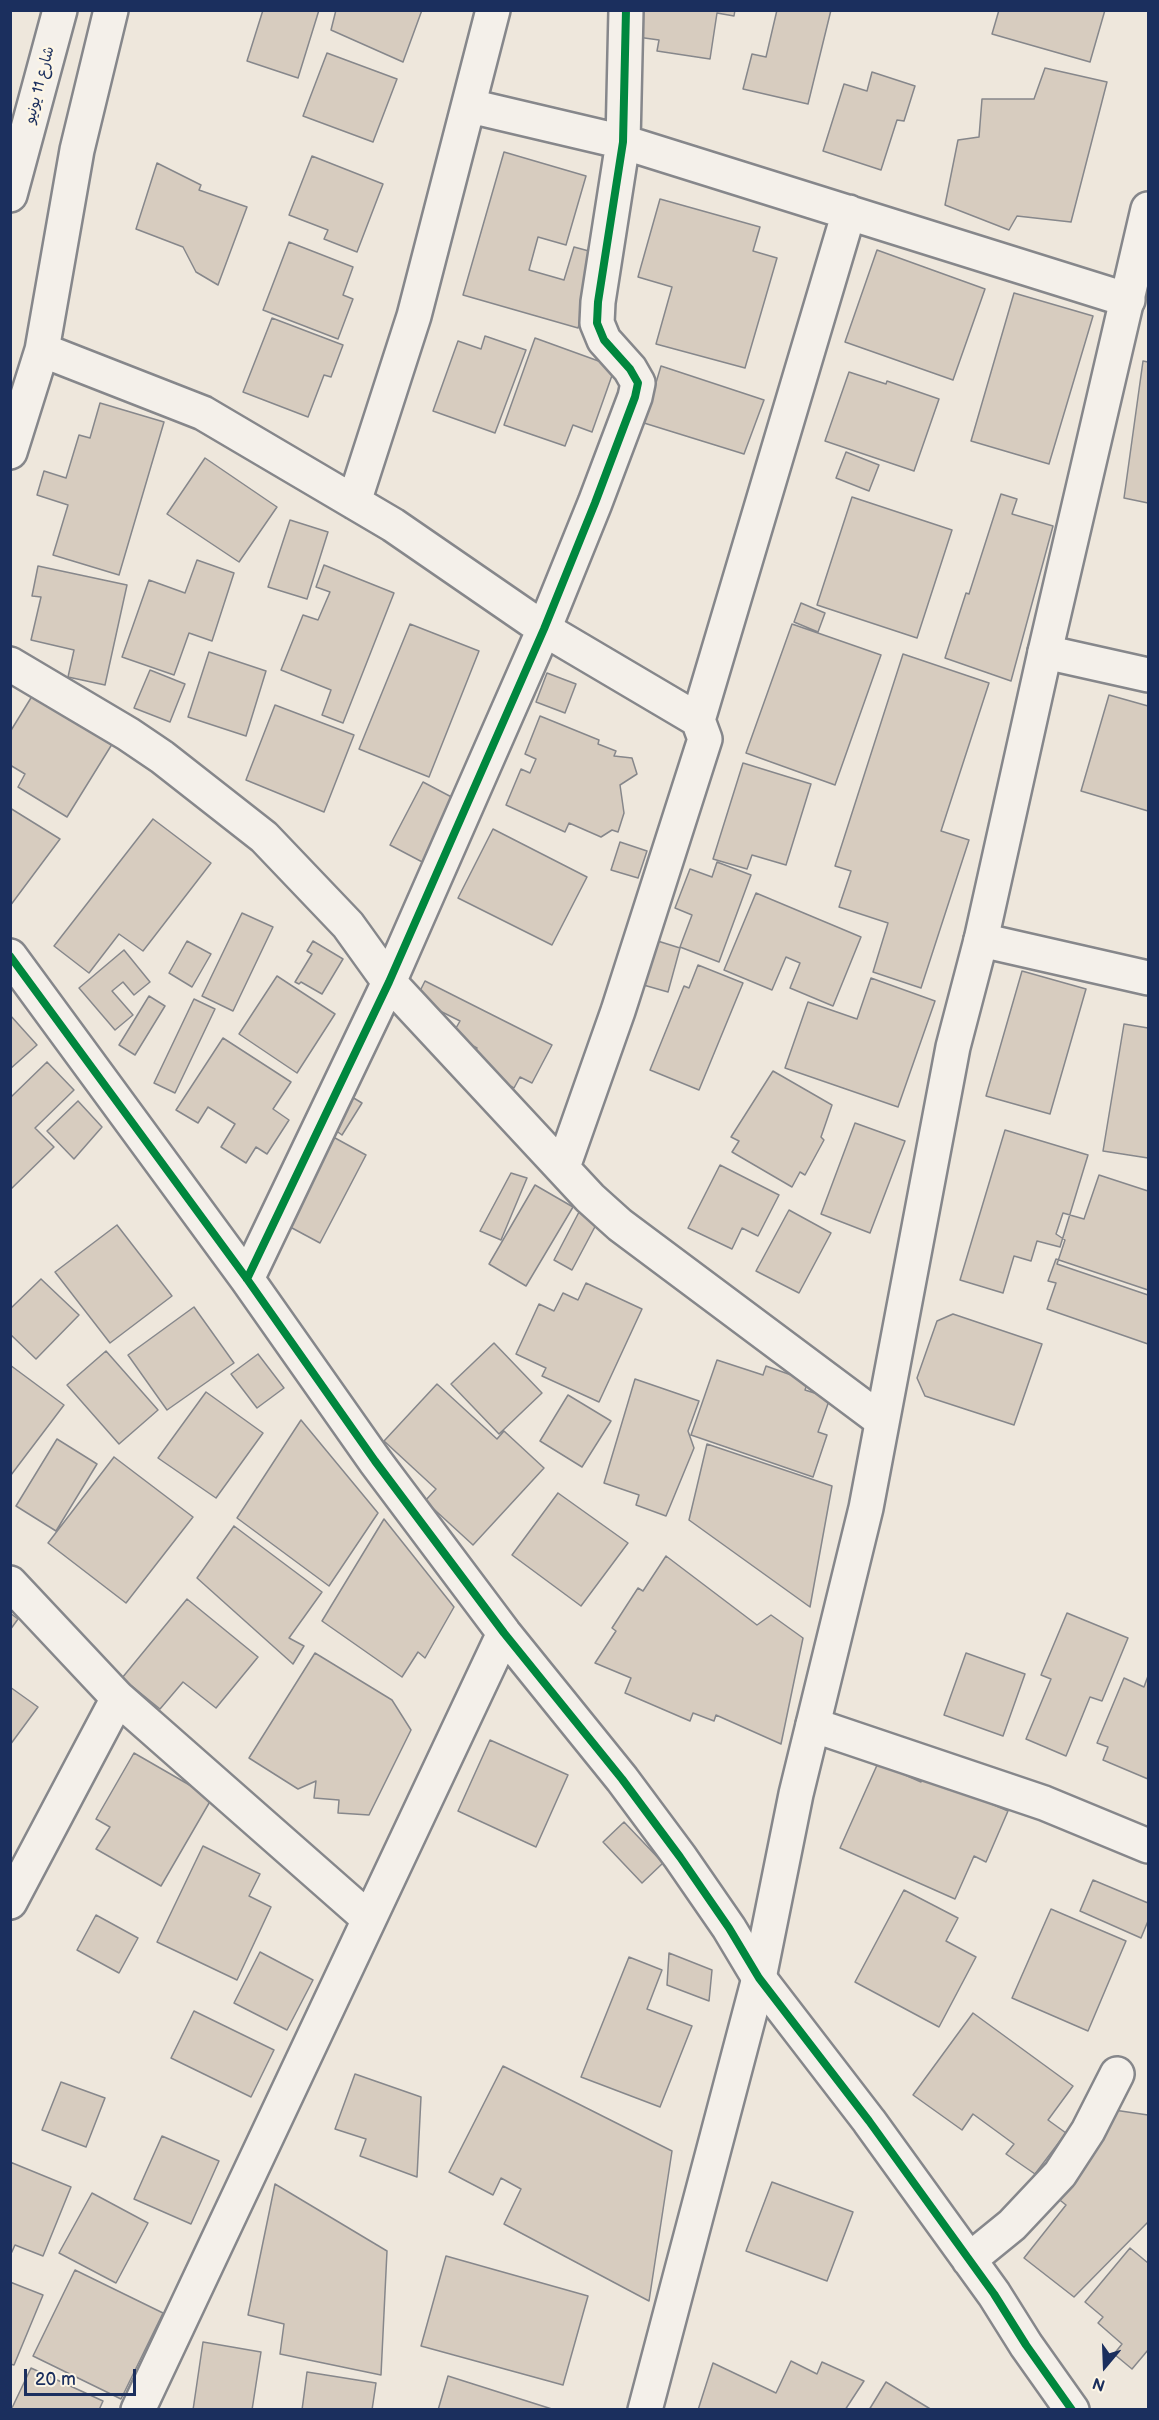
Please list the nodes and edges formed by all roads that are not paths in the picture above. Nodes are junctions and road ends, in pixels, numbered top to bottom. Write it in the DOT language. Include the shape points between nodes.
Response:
graph roads {
  1 [pos="60,10"];
  2 [pos="111,10"];
  3 [pos="494,10"];
  4 [pos="626,10"];
  5 [pos="470,106"];
  6 [pos="623,141"];
  7 [pos="10,195"];
  8 [pos="1149,209"];
  9 [pos="849,212"];
  10 [pos="1128,300"];
  11 [pos="42,350"];
  12 [pos="10,452"];
  13 [pos="354,502"];
  14 [pos="544,629"];
  15 [pos="1045,652"];
  16 [pos="10,664"];
  17 [pos="1149,675"];
  18 [pos="698,720"];
  19 [pos="981,940"];
  20 [pos="10,956"];
  21 [pos="1149,978"];
  22 [pos="389,982"];
  23 [pos="563,1167"];
  24 [pos="248,1279"];
  25 [pos="881,1420"];
  26 [pos="10,1583"];
  27 [pos="504,1633"];
  28 [pos="118,1698"];
  29 [pos="813,1725"];
  30 [pos="1149,1846"];
  31 [pos="10,1902"];
  32 [pos="369,1919"];
  33 [pos="759,1978"];
  34 [pos="1116,2074"];
  35 [pos="969,2260"];
  36 [pos="1059,2404"];
  37 [pos="138,2409"];
  38 [pos="645,2409"];
  1 -- 7 [label="main road, شارع 11 يونيو"];
  2 -- 11 [label="main road" via="76,150"];
  3 -- 5 [label="main road"];
  4 -- 6 [label="main road"];
  5 -- 6 [label="main road"];
  5 -- 13 [label="main road" via="414,316"];
  6 -- 9 [label="main road"];
  6 -- 14 [label="main road" via="597,322 604,340 638,383 596,503"];
  8 -- 10 [label="main road"];
  9 -- 10 [label="main road"];
  9 -- 18 [label="main road"];
  10 -- 15 [label="main road"];
  11 -- 12 [label="main road"];
  11 -- 13 [label="main road" via="203,413"];
  13 -- 14 [label="main road"];
  14 -- 18 [label="main road"];
  14 -- 22 [label="main road"];
  15 -- 17 [label="main road"];
  15 -- 19 [label="main road"];
  16 -- 22 [label="main road" via="162,757 264,837 348,925"];
  18 -- 23 [label="main road" via="705,739 618,1011"];
  19 -- 21 [label="main road"];
  19 -- 25 [label="main road" via="953,1047"];
  20 -- 24 [label="main road"];
  22 -- 23 [label="main road"];
  22 -- 24 [label="main road"];
  23 -- 25 [label="main road" via="620,1225"];
  24 -- 27 [label="main road" via="375,1461"];
  25 -- 29 [label="main road" via="866,1508"];
  26 -- 28 [label="main road"];
  27 -- 32 [label="main road"];
  27 -- 33 [label="main road" via="680,1857"];
  28 -- 31 [label="main road"];
  28 -- 32 [label="main road"];
  29 -- 30 [label="main road" via="1044,1803"];
  29 -- 33 [label="main road"];
  32 -- 37 [label="main road"];
  33 -- 35 [label="main road"];
  33 -- 38 [label="main road"];
  34 -- 35 [label="main road" via="1088,2131 1060,2174 1012,2225"];
  35 -- 36 [label="main road"];
}
